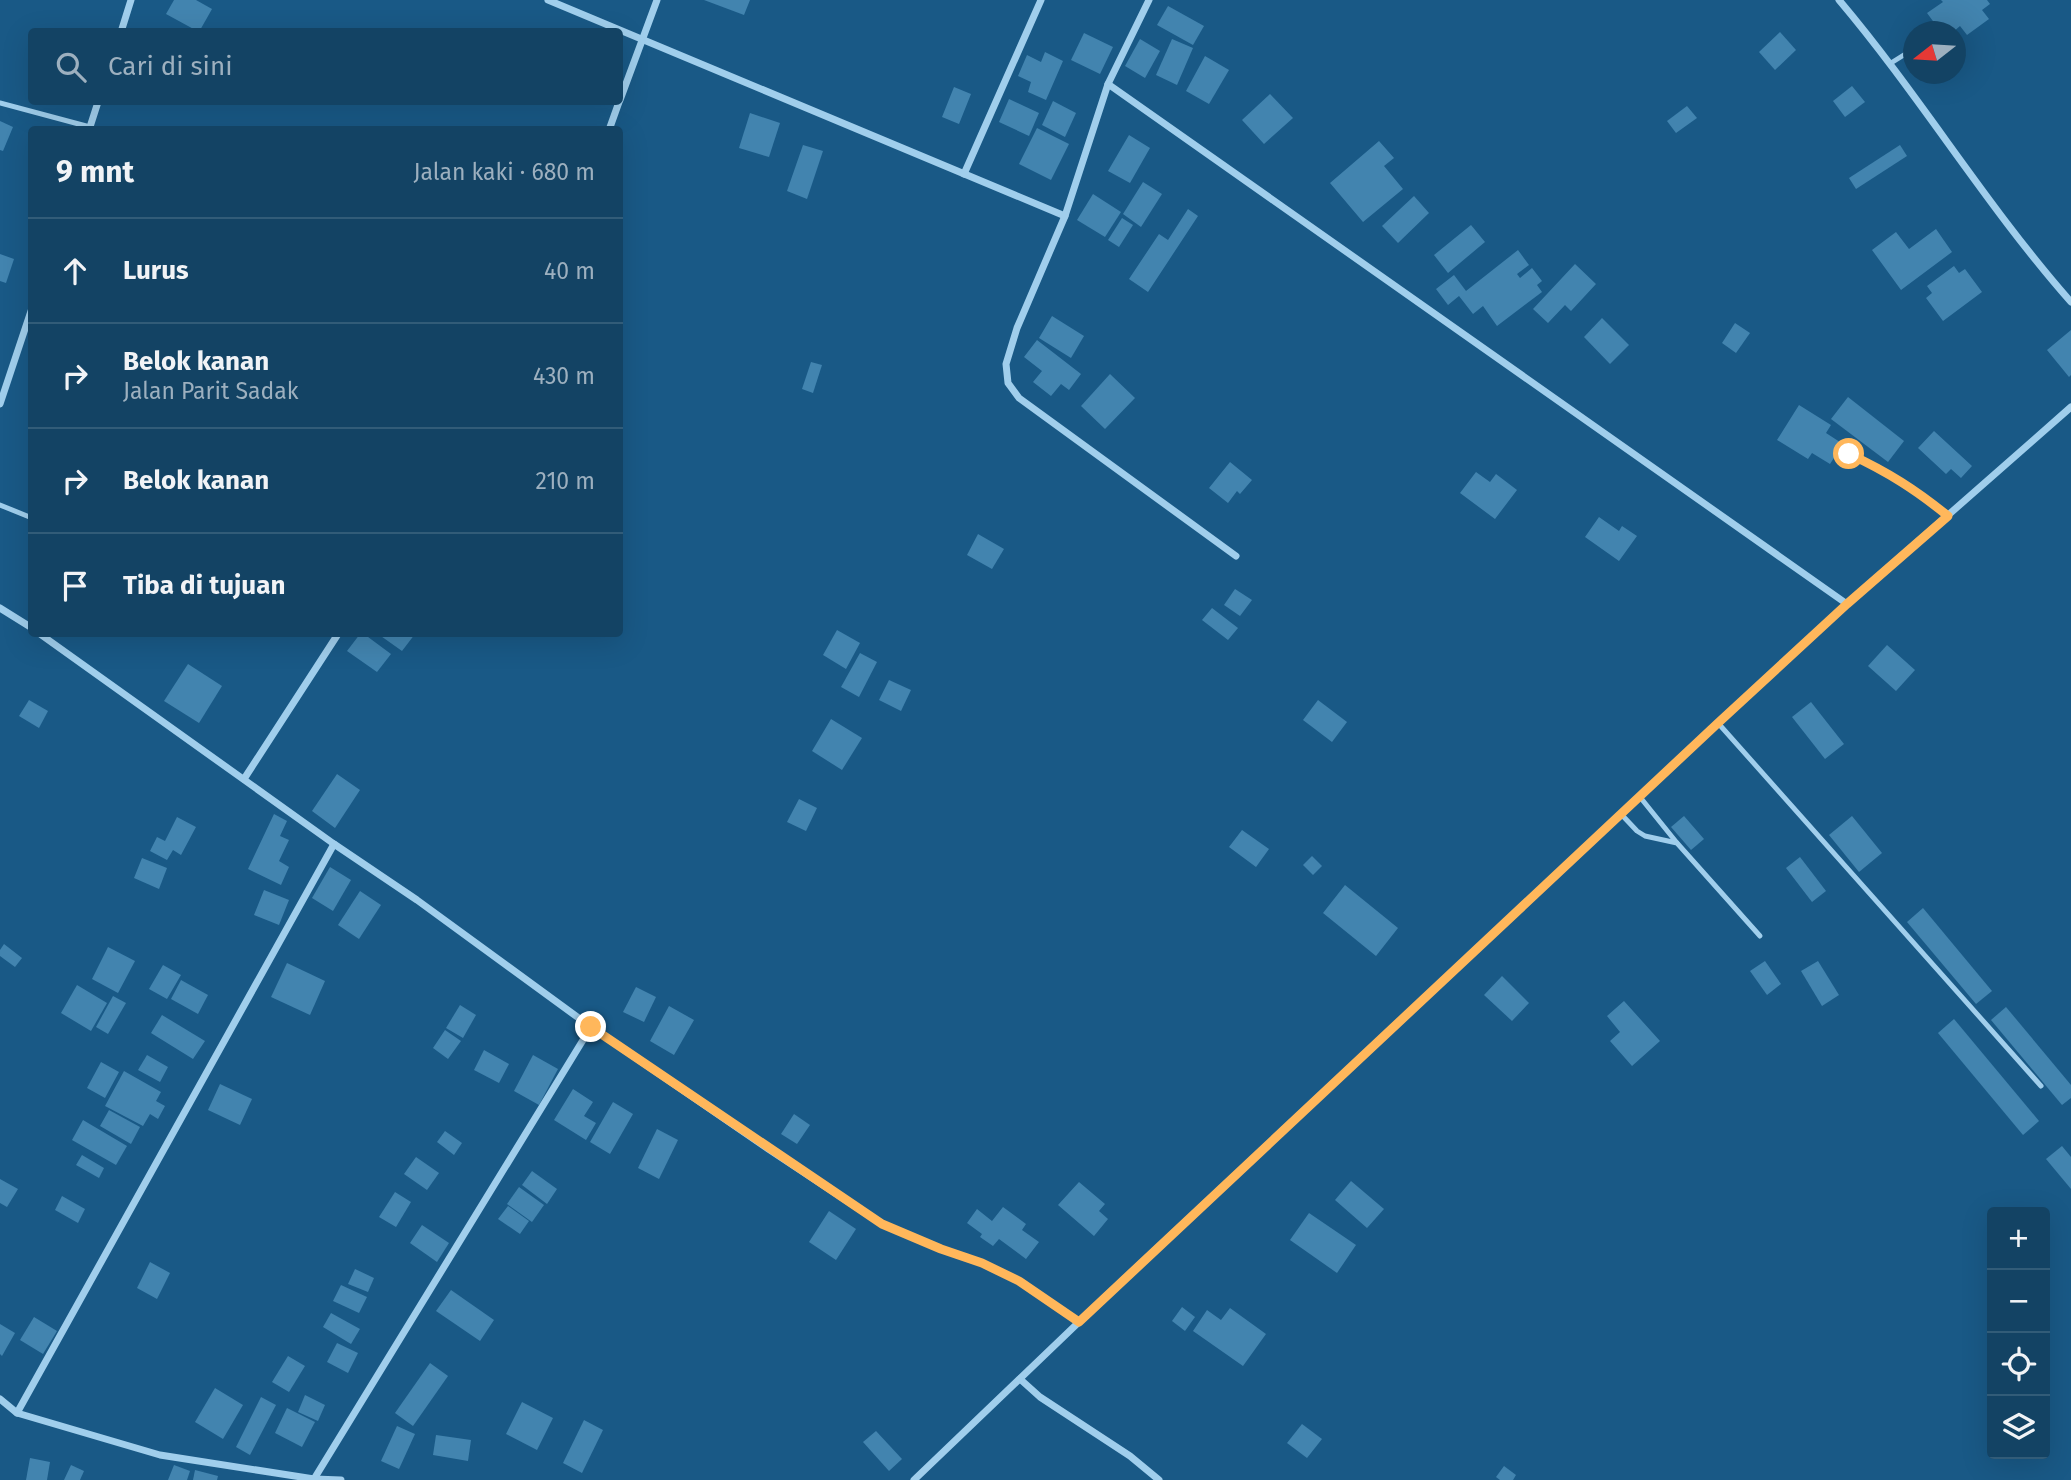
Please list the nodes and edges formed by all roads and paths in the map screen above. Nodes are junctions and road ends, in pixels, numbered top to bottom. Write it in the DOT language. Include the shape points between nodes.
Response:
graph roads {
  1 [pos="131,0"];
  2 [pos="548,0"];
  3 [pos="657,0"];
  4 [pos="1041,0"];
  5 [pos="1149,0"];
  6 [pos="1839,0"];
  7 [pos="122,28"];
  8 [pos="617,28"];
  9 [pos="623,31"];
  10 [pos="641,38"];
  11 [pos="1903,56"];
  12 [pos="1891,63"];
  13 [pos="1108,84"];
  14 [pos="623,90"];
  15 [pos="0,103"];
  16 [pos="98,105"];
  17 [pos="618,105"];
  18 [pos="83,126"];
  19 [pos="91,126"];
  20 [pos="610,126"];
  21 [pos="964,174"];
  22 [pos="1065,216"];
  23 [pos="2071,302"];
  24 [pos="28,320"];
  25 [pos="0,404"];
  26 [pos="2071,407"];
  27 [pos="1849,454"];
  28 [pos="0,505"];
  29 [pos="28,516"];
  30 [pos="1948,516"];
  31 [pos="1236,556"];
  32 [pos="1847,604"];
  33 [pos="0,608"];
  34 [pos="28,626"];
  35 [pos="44,637"];
  36 [pos="336,637"];
  37 [pos="1718,723"];
  38 [pos="244,779"];
  39 [pos="1640,797"];
  40 [pos="1621,814"];
  41 [pos="1677,843"];
  42 [pos="334,844"];
  43 [pos="1760,936"];
  44 [pos="591,1027"];
  45 [pos="2041,1086"];
  46 [pos="1079,1322"];
  47 [pos="1020,1379"];
  48 [pos="0,1399"];
  49 [pos="17,1413"];
  50 [pos="314,1479"];
  51 [pos="341,1480"];
  52 [pos="914,1480"];
  53 [pos="1159,1480"];
  1 -- 7 [label="street"];
  2 -- 8 [label="street"];
  3 -- 10 [label="street"];
  4 -- 21 [label="street"];
  5 -- 13 [label="street"];
  6 -- 12 [label="street"];
  9 -- 10 [label="street"];
  10 -- 14 [label="street"];
  10 -- 21 [label="street"];
  11 -- 12 [label="lane"];
  12 -- 23 [label="street" via="2033,259"];
  13 -- 22 [label="street"];
  13 -- 32 [label="street"];
  15 -- 18 [label="lane"];
  16 -- 19 [label="street"];
  17 -- 20 [label="street"];
  21 -- 22 [label="street"];
  22 -- 31 [label="street" via="1017,328 1006,364 1008,383 1019,398"];
  24 -- 25 [label="street"];
  26 -- 30 [label="street"];
  27 -- 30 [label="lane" via="1912,487"];
  28 -- 29 [label="lane"];
  30 -- 32 [label="street"];
  32 -- 37 [label="street"];
  33 -- 34 [label="street"];
  35 -- 38 [label="street"];
  36 -- 38 [label="street"];
  37 -- 39 [label="street"];
  37 -- 45 [label="lane"];
  38 -- 42 [label="street"];
  39 -- 40 [label="street"];
  39 -- 41 [label="lane"];
  40 -- 41 [label="lane" via="1645,836"];
  40 -- 46 [label="street"];
  41 -- 43 [label="lane"];
  42 -- 44 [label="street"];
  42 -- 49 [label="street"];
  44 -- 46 [label="street" via="882,1224 1019,1281"];
  44 -- 50 [label="street"];
  46 -- 47 [label="street"];
  47 -- 52 [label="street"];
  47 -- 53 [label="street"];
  48 -- 49 [label="street"];
  49 -- 50 [label="street" via="160,1455"];
  50 -- 51 [label="street"];
}
